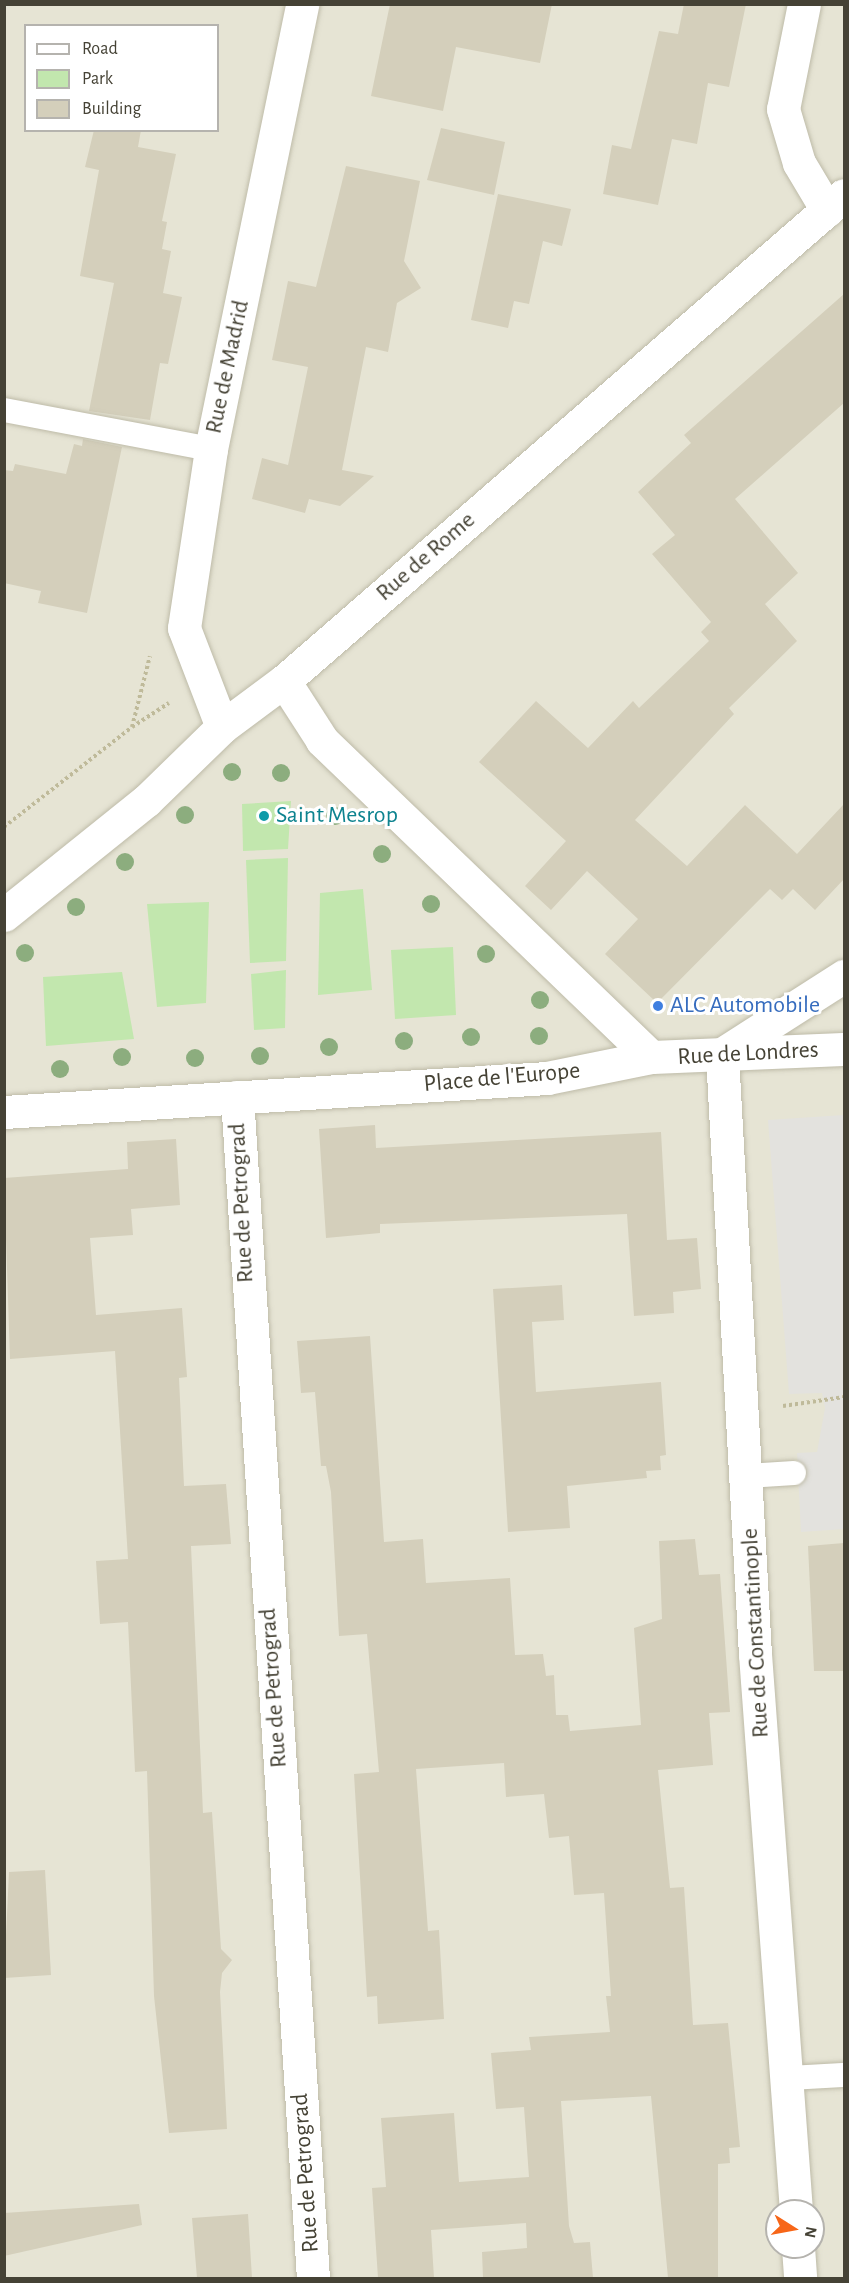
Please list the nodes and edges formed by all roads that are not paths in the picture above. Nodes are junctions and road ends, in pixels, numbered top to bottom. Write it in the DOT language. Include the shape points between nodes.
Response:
graph roads {
  1 [pos="302,4"];
  2 [pos="804,4"];
  3 [pos="836,202"];
  4 [pos="4,410"];
  5 [pos="211,449"];
  6 [pos="284,681"];
  7 [pos="222,727"];
  8 [pos="4,915"];
  9 [pos="844,976"];
  10 [pos="844,1049"];
  11 [pos="722,1055"];
  12 [pos="651,1057"];
  13 [pos="237,1097"];
  14 [pos="4,1112"];
  15 [pos="794,1473"];
  16 [pos="747,1476"];
  17 [pos="844,2075"];
  18 [pos="788,2078"];
  19 [pos="795,2199"];
  20 [pos="799,2259"];
  21 [pos="313,2278"];
  22 [pos="800,2278"];
  1 -- 5 [label="street, Rue de Madrid"];
  2 -- 3 [label="street" via="783,109 799,163"];
  3 -- 6 [label="street, Rue de Rome"];
  4 -- 5 [label="lane"];
  5 -- 7 [label="street, Rue de Madrid" via="184,628"];
  6 -- 7 [label="street, Rue de Rome"];
  6 -- 12 [label="street" via="322,740"];
  7 -- 8 [label="street, Rue de Rome" via="146,801"];
  9 -- 11 [label="street"];
  10 -- 11 [label="street, Rue de Londres"];
  11 -- 12 [label="street, Rue de Londres"];
  11 -- 16 [label="street, Rue de Constantinople"];
  12 -- 13 [label="street, Place de l'Europe" via="547,1078"];
  13 -- 14 [label="street, Place de l'Europe"];
  13 -- 21 [label="street, Rue de Petrograd"];
  15 -- 16 [label="lane"];
  16 -- 18 [label="street, Rue de Constantinople" via="754,1654"];
  17 -- 18 [label="lane"];
  18 -- 19 [label="street, Rue de Constantinople"];
  20 -- 22 [label="street"];
}
